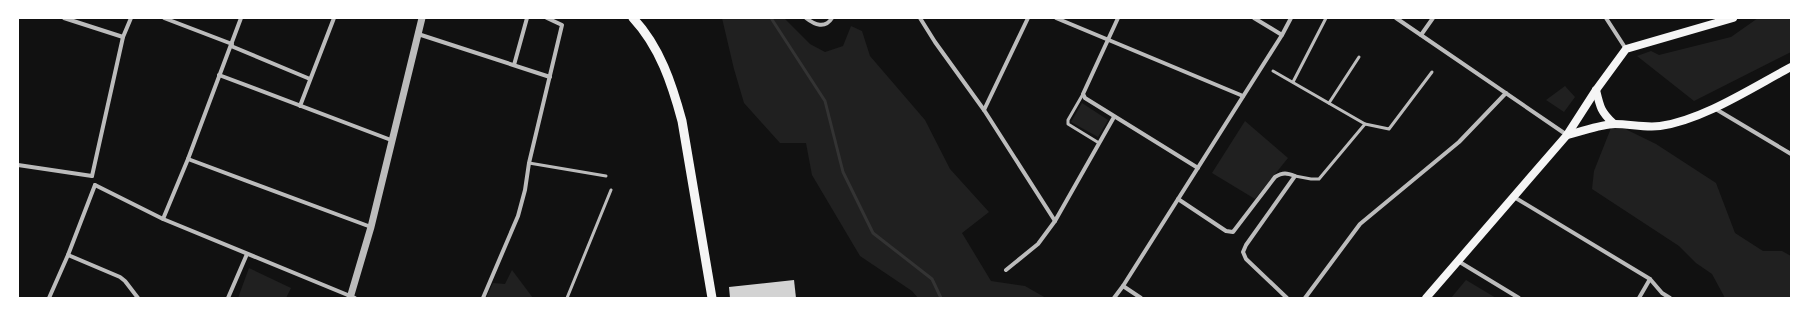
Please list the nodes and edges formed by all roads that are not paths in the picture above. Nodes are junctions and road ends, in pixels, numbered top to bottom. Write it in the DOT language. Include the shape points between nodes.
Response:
graph roads {
  1 [pos="64,18"];
  2 [pos="131,18"];
  3 [pos="164,18"];
  4 [pos="241,18"];
  5 [pos="334,18"];
  6 [pos="422,18"];
  7 [pos="527,18"];
  8 [pos="546,18"];
  9 [pos="633,18"];
  10 [pos="806,18"];
  11 [pos="832,18"];
  12 [pos="920,18"];
  13 [pos="1028,18"];
  14 [pos="1056,18"];
  15 [pos="1118,18"];
  16 [pos="1254,18"];
  17 [pos="1291,18"];
  18 [pos="1326,18"];
  19 [pos="1396,18"];
  20 [pos="1433,18"];
  21 [pos="1606,18"];
  22 [pos="1733,18"];
  23 [pos="418,34"];
  24 [pos="1282,35"];
  25 [pos="1421,35"];
  26 [pos="123,37"];
  27 [pos="1107,41"];
  28 [pos="231,45"];
  29 [pos="1626,49"];
  30 [pos="1359,57"];
  31 [pos="514,65"];
  32 [pos="1791,67"];
  33 [pos="1273,71"];
  34 [pos="1432,72"];
  35 [pos="220,75"];
  36 [pos="550,76"];
  37 [pos="310,79"];
  38 [pos="1293,82"];
  39 [pos="1596,90"];
  40 [pos="1506,93"];
  41 [pos="1083,94"];
  42 [pos="1243,96"];
  43 [pos="1329,103"];
  44 [pos="300,106"];
  45 [pos="1714,108"];
  46 [pos="984,110"];
  47 [pos="1114,118"];
  48 [pos="1365,124"];
  49 [pos="1614,124"];
  50 [pos="1567,135"];
  51 [pos="391,140"];
  52 [pos="1099,143"];
  53 [pos="1790,153"];
  54 [pos="188,159"];
  55 [pos="529,163"];
  56 [pos="18,165"];
  57 [pos="1198,168"];
  58 [pos="92,176"];
  59 [pos="606,176"];
  60 [pos="1295,176"];
  61 [pos="95,185"];
  62 [pos="611,190"];
  63 [pos="1514,197"];
  64 [pos="1178,199"];
  65 [pos="163,219"];
  66 [pos="1055,221"];
  67 [pos="371,227"];
  68 [pos="247,254"];
  69 [pos="68,255"];
  70 [pos="1458,261"];
  71 [pos="1006,270"];
  72 [pos="1650,279"];
  73 [pos="1123,286"];
  74 [pos="352,297"];
  75 [pos="49,298"];
  76 [pos="138,298"];
  77 [pos="228,298"];
  78 [pos="483,298"];
  79 [pos="567,298"];
  80 [pos="712,298"];
  81 [pos="1114,298"];
  82 [pos="1140,298"];
  83 [pos="1287,298"];
  84 [pos="1305,298"];
  85 [pos="1426,298"];
  86 [pos="1519,298"];
  87 [pos="1639,298"];
  88 [pos="1670,298"];
  1 -- 26 [label="street"];
  2 -- 26 [label="street"];
  3 -- 28 [label="street"];
  4 -- 28 [label="street"];
  5 -- 37 [label="street"];
  6 -- 23 [label="street"];
  7 -- 31 [label="street"];
  8 -- 36 [label="street" via="562,25"];
  9 -- 80 [label="main road" via="659,55 676,96"];
  10 -- 11 [label="street" via="821,26 828,24"];
  12 -- 46 [label="street"];
  13 -- 46 [label="street"];
  14 -- 27 [label="street"];
  15 -- 27 [label="street"];
  16 -- 24 [label="street"];
  17 -- 24 [label="street"];
  18 -- 38 [label="lane"];
  19 -- 25 [label="street"];
  20 -- 25 [label="street"];
  21 -- 29 [label="street"];
  22 -- 29 [label="main road"];
  23 -- 31 [label="street"];
  23 -- 51 [label="street"];
  24 -- 42 [label="street"];
  25 -- 40 [label="street"];
  26 -- 58 [label="street"];
  27 -- 41 [label="street"];
  27 -- 42 [label="street"];
  28 -- 35 [label="street"];
  28 -- 37 [label="street"];
  29 -- 39 [label="main road"];
  30 -- 43 [label="lane"];
  31 -- 36 [label="street"];
  32 -- 45 [label="main road"];
  33 -- 38 [label="lane"];
  34 -- 48 [label="lane" via="1388,129"];
  35 -- 44 [label="street"];
  35 -- 54 [label="street"];
  36 -- 55 [label="street"];
  37 -- 44 [label="street"];
  38 -- 43 [label="lane"];
  39 -- 49 [label="main road" via="1603,113"];
  39 -- 50 [label="main road"];
  40 -- 50 [label="street"];
  40 -- 84 [label="street" via="1460,142 1360,224"];
  41 -- 47 [label="street" via="1088,102"];
  41 -- 52 [label="lane" via="1068,124"];
  42 -- 57 [label="street"];
  43 -- 48 [label="lane"];
  44 -- 51 [label="street"];
  45 -- 49 [label="main road" via="1688,119 1661,126"];
  45 -- 53 [label="street"];
  46 -- 66 [label="street"];
  47 -- 52 [label="street"];
  47 -- 57 [label="street"];
  48 -- 60 [label="lane" via="1319,179"];
  49 -- 50 [label="main road"];
  50 -- 63 [label="main road"];
  51 -- 67 [label="street"];
  52 -- 66 [label="street"];
  54 -- 65 [label="street"];
  54 -- 67 [label="street"];
  55 -- 59 [label="lane"];
  55 -- 78 [label="street" via="518,216"];
  56 -- 58 [label="street"];
  57 -- 64 [label="street"];
  58 -- 61 [label="street"];
  60 -- 64 [label="street" via="1287,173 1275,177 1233,232 1226,231"];
  60 -- 83 [label="street" via="1243,252 1246,259"];
  61 -- 65 [label="street"];
  61 -- 69 [label="street"];
  62 -- 79 [label="lane"];
  63 -- 70 [label="main road"];
  63 -- 72 [label="street"];
  64 -- 73 [label="street"];
  65 -- 68 [label="street"];
  66 -- 71 [label="street" via="1038,244"];
  67 -- 74 [label="street"];
  68 -- 74 [label="street"];
  68 -- 77 [label="street"];
  69 -- 75 [label="street"];
  69 -- 76 [label="street" via="120,277"];
  70 -- 85 [label="main road"];
  70 -- 86 [label="street"];
  72 -- 87 [label="street"];
  72 -- 88 [label="street"];
  73 -- 81 [label="street"];
  73 -- 82 [label="street"];
}
